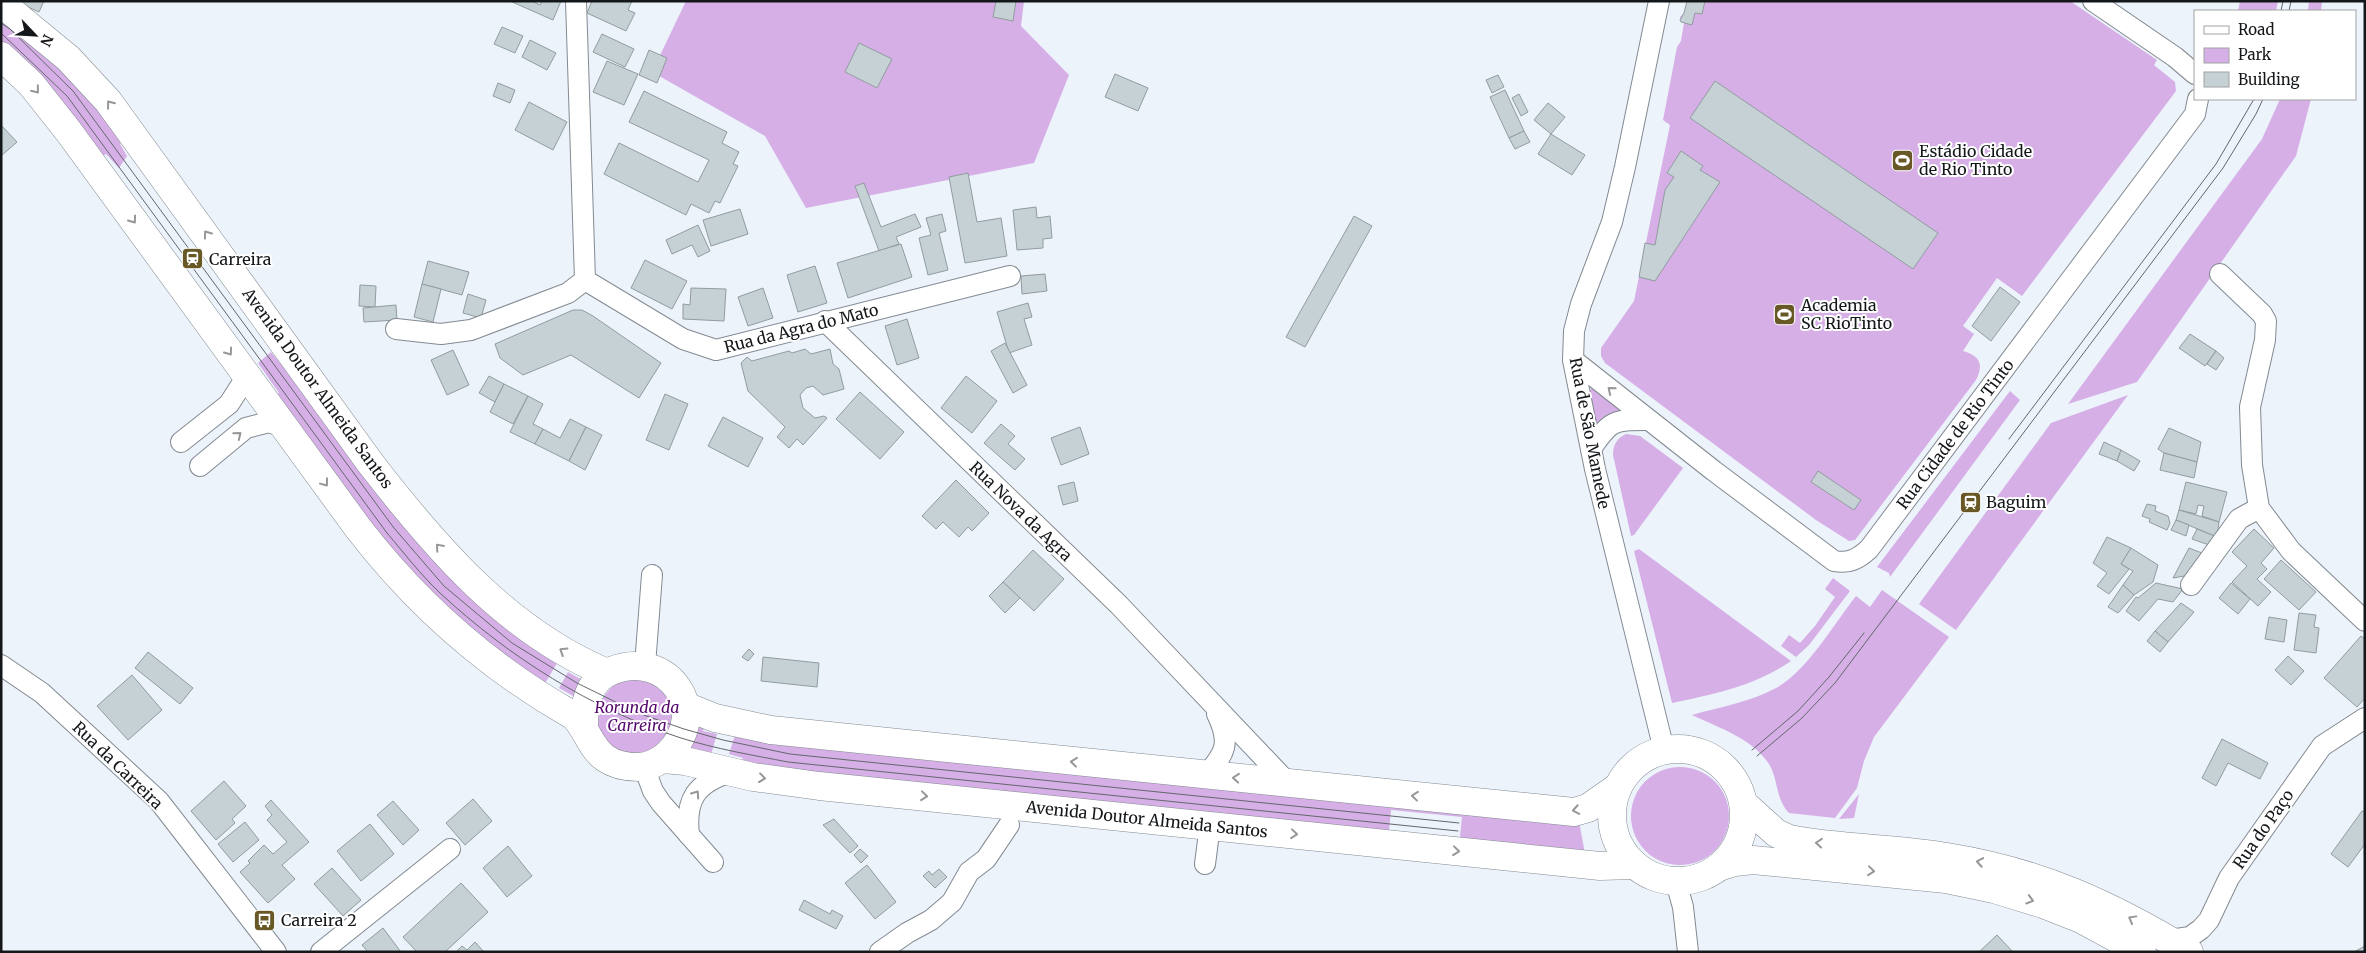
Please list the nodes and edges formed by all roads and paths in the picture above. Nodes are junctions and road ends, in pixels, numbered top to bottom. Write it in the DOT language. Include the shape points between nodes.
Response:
graph roads {
  1 [pos="576,1"];
  2 [pos="1659,1"];
  3 [pos="2093,1"];
  4 [pos="1,4"];
  5 [pos="1,56"];
  6 [pos="2194,73"];
  7 [pos="2198,100"];
  8 [pos="2220,274"];
  9 [pos="1010,276"];
  10 [pos="585,280"];
  11 [pos="825,321"];
  12 [pos="396,329"];
  13 [pos="1573,360"];
  14 [pos="247,376"];
  15 [pos="1649,420"];
  16 [pos="283,427"];
  17 [pos="182,442"];
  18 [pos="1591,449"];
  19 [pos="200,466"];
  20 [pos="2260,508"];
  21 [pos="652,575"];
  22 [pos="2191,585"];
  23 [pos="2365,620"];
  24 [pos="1,665"];
  25 [pos="645,665"];
  26 [pos="606,673"];
  27 [pos="1212,705"];
  28 [pos="685,706"];
  29 [pos="2365,718"];
  30 [pos="584,726"];
  31 [pos="1664,750"];
  32 [pos="654,763"];
  33 [pos="731,772"];
  34 [pos="1205,776"];
  35 [pos="1287,782"];
  36 [pos="1618,787"];
  37 [pos="1744,804"];
  38 [pos="1009,825"];
  39 [pos="1210,825"];
  40 [pos="689,835"];
  41 [pos="450,849"];
  42 [pos="713,862"];
  43 [pos="1205,864"];
  44 [pos="1634,865"];
  45 [pos="1719,867"];
  46 [pos="1676,882"];
  47 [pos="2180,946"];
  48 [pos="276,952"];
  49 [pos="321,952"];
  50 [pos="880,952"];
  51 [pos="1688,952"];
  52 [pos="2142,952"];
  1 -- 10 [label="street"];
  2 -- 13 [label="street, Rua de São Mamede" via="1612,222 1574,331"];
  3 -- 6 [label="street"];
  26 -- 4 [label="main road, Avenida Doutor Almeida Santos, one-way" via="583,663 528,629 459,570 372,464 108,100 68,58"];
  5 -- 14 [label="main road, one-way" via="30,84 69,132"];
  7 -- 15 [label="street, Rua Cidade de Rio Tinto" via="2195,114 1869,549 1858,559 1844,563 1834,561"];
  8 -- 20 [label="street" via="2266,321 2250,407 2252,465"];
  9 -- 11 [label="street, Rua da Agra do Mato"];
  10 -- 11 [label="street, Rua da Agra do Mato" via="683,338 716,350"];
  10 -- 12 [label="street" via="568,293 471,330 441,334"];
  11 -- 27 [label="street, Rua Nova da Agra" via="1118,605"];
  15 -- 13 [label="street, Rua Cidade de Rio Tinto, one-way"];
  13 -- 18 [label="street, Rua de São Mamede"];
  14 -- 16 [label="main road"];
  14 -- 17 [label="street" via="229,404"];
  15 -- 18 [label="street" via="1619,420 1604,430"];
  19 -- 16 [label="street, one-way" via="246,428 269,422"];
  16 -- 30 [label="main road, one-way" via="386,565 423,603 500,670 574,716"];
  18 -- 31 [label="street, Rua de São Mamede"];
  20 -- 22 [label="street" via="2239,519"];
  20 -- 23 [label="street" via="2291,551"];
  21 -- 25 [label="street"];
  24 -- 48 [label="street, Rua da Carreira" via="42,693 159,801"];
  25 -- 26 [label="main road" via="625,666"];
  25 -- 28 [label="main road" via="664,673 678,688"];
  26 -- 30 [label="main road" via="590,690 584,706"];
  27 -- 34 [label="street, Rua Nova da Agra" via="1226,732 1223,752"];
  27 -- 35 [label="street, Rua Nova da Agra"];
  28 -- 32 [label="main road" via="685,726 677,745"];
  34 -- 28 [label="main road, one-way" via="771,730 715,718"];
  29 -- 47 [label="street, Rua do Paço" via="2322,746 2229,878 2209,920"];
  30 -- 32 [label="main road" via="592,745 606,759 624,767"];
  31 -- 36 [label="main road" via="1645,757 1629,770"];
  31 -- 37 [label="main road" via="1686,748 1713,758 1738,784"];
  32 -- 33 [label="main road, Avenida Doutor Almeida Santos" via="685,760"];
  32 -- 40 [label="street" via="653,791"];
  33 -- 39 [label="main road, Avenida Doutor Almeida Santos, one-way" via="819,786"];
  40 -- 33 [label="street, one-way" via="688,807 694,795 713,778"];
  35 -- 34 [label="main road, one-way"];
  36 -- 35 [label="main road, one-way" via="1588,808 1574,812"];
  36 -- 44 [label="main road" via="1612,807 1613,828 1620,848"];
  37 -- 45 [label="main road" via="1744,825 1738,845"];
  47 -- 37 [label="main road, one-way" via="2113,909 2032,875 1946,856 1789,839 1776,833"];
  38 -- 50 [label="street" via="986,859 969,872 952,902 931,920"];
  39 -- 43 [label="street"];
  39 -- 44 [label="main road, Avenida Doutor Almeida Santos, one-way" via="1600,866"];
  40 -- 42 [label="street"];
  41 -- 49 [label="street"];
  44 -- 46 [label="main road" via="1660,880"];
  45 -- 46 [label="main road" via="1699,878"];
  45 -- 52 [label="main road, one-way" via="1753,860 1946,879 2044,904 2081,919"];
  46 -- 51 [label="street" via="1683,907"];
}
